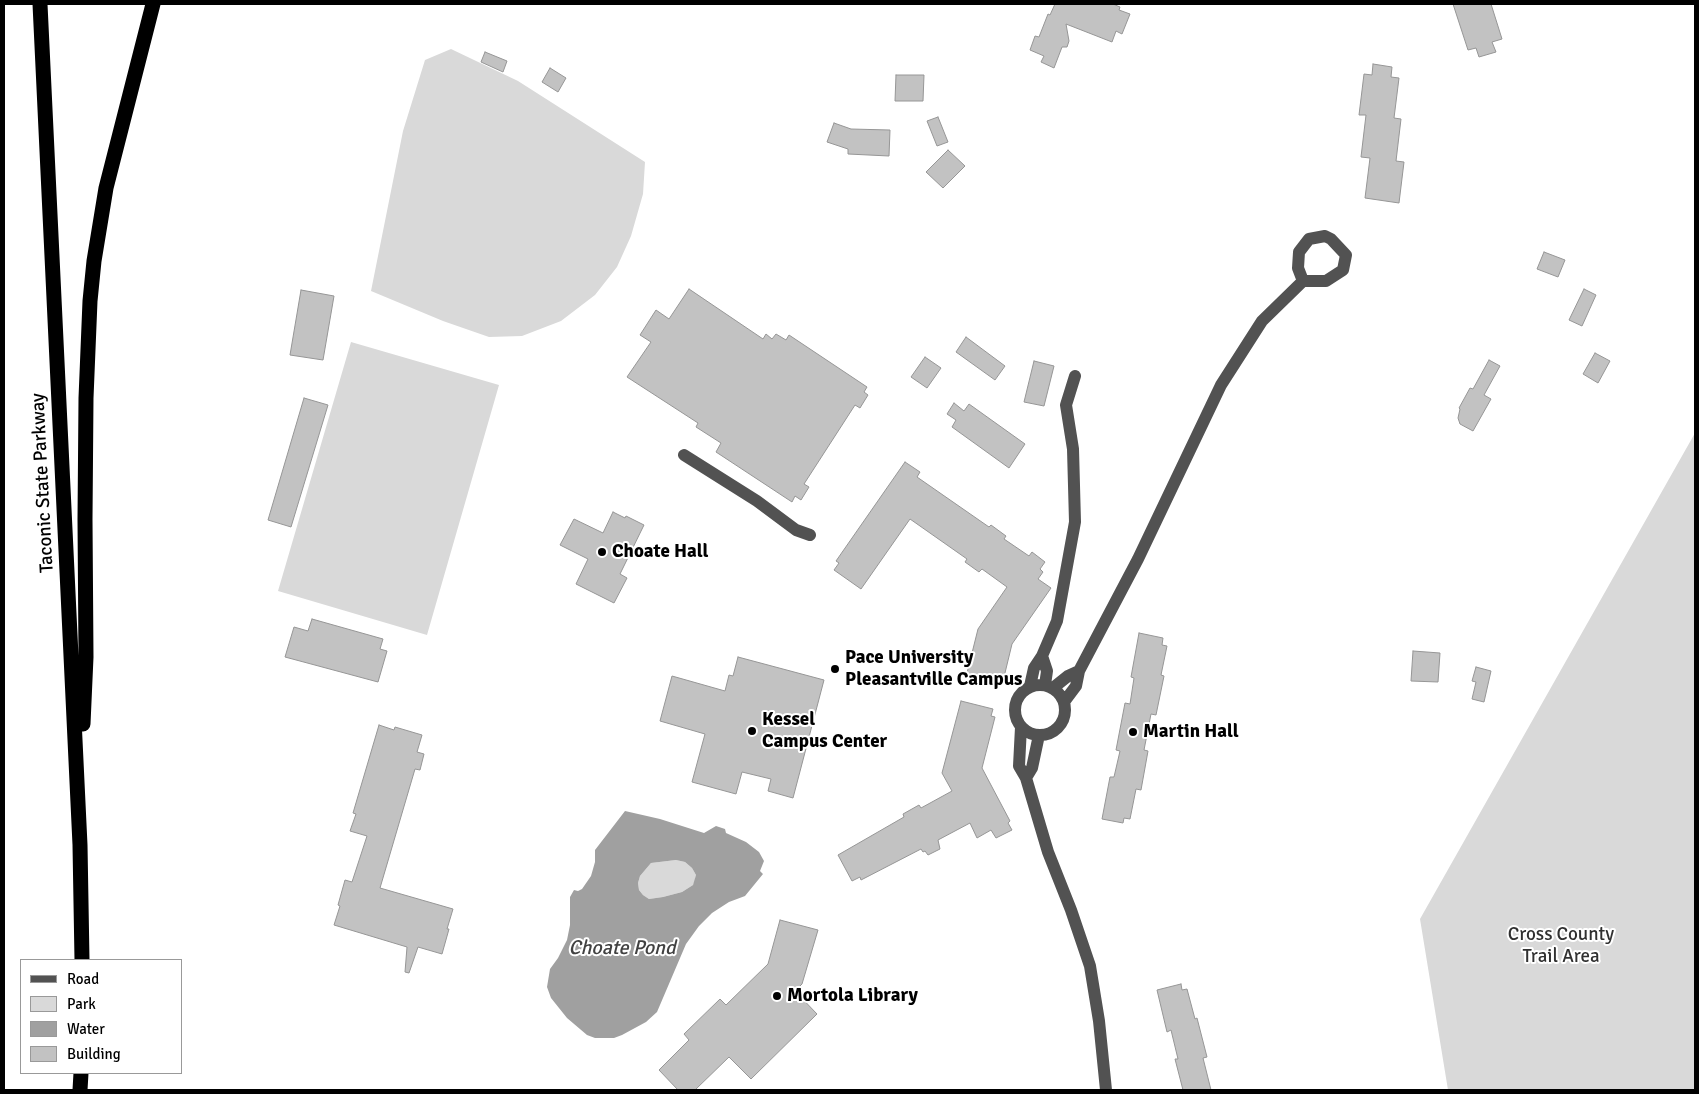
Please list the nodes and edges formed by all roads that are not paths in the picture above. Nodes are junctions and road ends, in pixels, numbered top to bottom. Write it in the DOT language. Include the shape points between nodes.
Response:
graph roads {
  1 [pos="40,4"];
  2 [pos="153,4"];
  3 [pos="1304,281"];
  4 [pos="1075,376"];
  5 [pos="684,455"];
  6 [pos="810,535"];
  7 [pos="1042,656"];
  8 [pos="1079,671"];
  9 [pos="1030,686"];
  10 [pos="1049,687"];
  11 [pos="1064,702"];
  12 [pos="1021,727"];
  13 [pos="1039,735"];
  14 [pos="1026,778"];
  15 [pos="78,793"];
  16 [pos="82,959"];
  17 [pos="80,1074"];
  18 [pos="80,1090"];
  19 [pos="1106,1090"];
  1 -- 15 [label="highway, Taconic State Parkway"];
  2 -- 15 [label="highway" via="106,188 90,301 86,407 86,657"];
  3 -- 8 [label="street" via="1262,322 1221,385 1138,559"];
  4 -- 7 [label="street" via="1066,405 1073,449 1075,522 1056,621"];
  5 -- 6 [label="street" via="796,530"];
  7 -- 9 [label="street" via="1034,668"];
  7 -- 10 [label="street"];
  8 -- 10 [label="street"];
  8 -- 11 [label="street" via="1076,686"];
  9 -- 10 [label="street"];
  9 -- 12 [label="street" via="1020,694 1014,707"];
  10 -- 11 [label="street" via="1060,694"];
  11 -- 13 [label="street" via="1064,718 1060,725 1054,731"];
  12 -- 13 [label="street"];
  12 -- 14 [label="street" via="1019,766"];
  13 -- 14 [label="street" via="1032,768"];
  14 -- 19 [label="street" via="1048,852 1090,966"];
  15 -- 16 [label="highway, Taconic State Parkway"];
  17 -- 18 [label="highway"];
}
